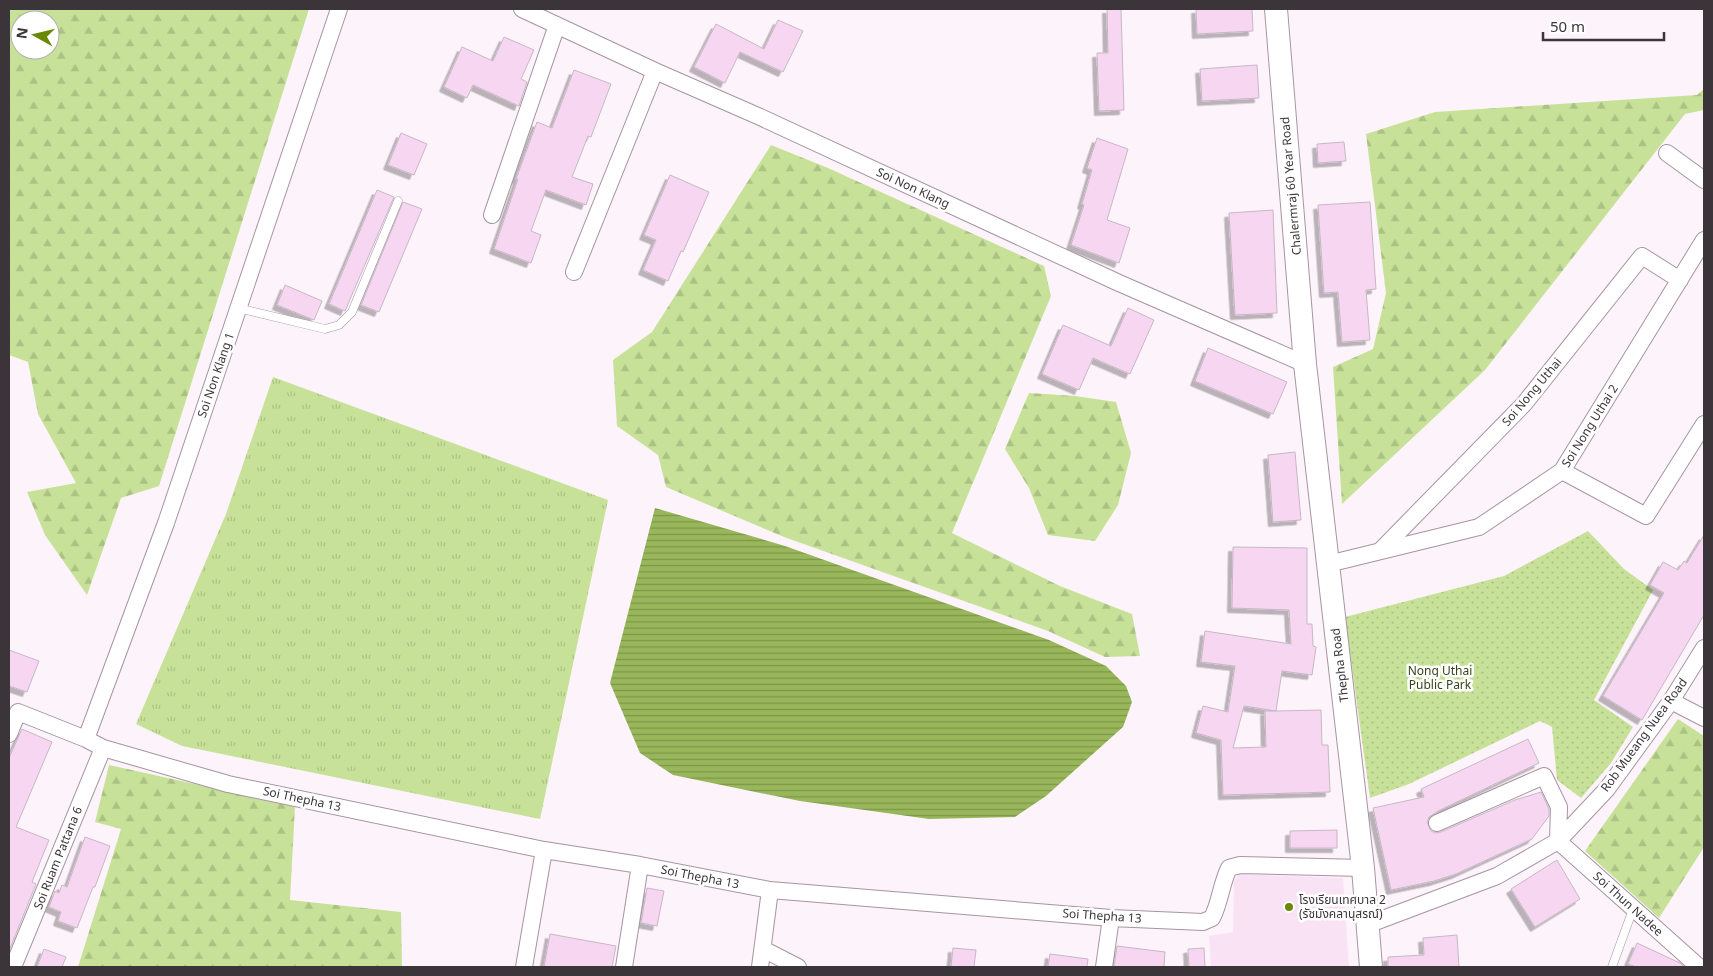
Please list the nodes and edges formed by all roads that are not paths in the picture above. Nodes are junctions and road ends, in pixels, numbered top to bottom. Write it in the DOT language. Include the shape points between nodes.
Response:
graph roads {
  1 [pos="339,9"];
  2 [pos="522,9"];
  3 [pos="1276,9"];
  4 [pos="557,25"];
  5 [pos="655,71"];
  6 [pos="1666,153"];
  7 [pos="1704,180"];
  8 [pos="398,201"];
  9 [pos="492,215"];
  10 [pos="1704,240"];
  11 [pos="574,272"];
  12 [pos="1680,280"];
  13 [pos="238,308"];
  14 [pos="1305,364"];
  15 [pos="1704,424"];
  16 [pos="1562,470"];
  17 [pos="1380,551"];
  18 [pos="1328,564"];
  19 [pos="1704,648"];
  20 [pos="1670,701"];
  21 [pos="14,710"];
  22 [pos="1704,718"];
  23 [pos="9,734"];
  24 [pos="86,739"];
  25 [pos="104,748"];
  26 [pos="1436,823"];
  27 [pos="1558,841"];
  28 [pos="544,850"];
  29 [pos="640,866"];
  30 [pos="1363,868"];
  31 [pos="770,890"];
  32 [pos="1633,909"];
  33 [pos="1111,918"];
  34 [pos="1368,926"];
  35 [pos="763,949"];
  36 [pos="13,967"];
  37 [pos="524,967"];
  38 [pos="624,967"];
  39 [pos="760,967"];
  40 [pos="798,967"];
  41 [pos="1104,967"];
  42 [pos="1371,967"];
  43 [pos="1612,967"];
  44 [pos="1698,967"];
  1 -- 13 [label="street, Soi Non Klang 1"];
  2 -- 4 [label="street, Soi Non Klang"];
  3 -- 14 [label="street, Chalermraj 60 Year Road"];
  4 -- 5 [label="street, Soi Non Klang"];
  4 -- 9 [label="street"];
  5 -- 11 [label="street"];
  5 -- 14 [label="street, Soi Non Klang" via="1119,283"];
  6 -- 7 [label="street"];
  8 -- 13 [label="lane" via="352,312 339,325 325,329"];
  10 -- 12 [label="street, Soi Nong Uthai 2"];
  12 -- 16 [label="street, Soi Nong Uthai 2"];
  12 -- 17 [label="street, Soi Nong Uthai" via="1642,256 1524,404"];
  13 -- 24 [label="street, Soi Non Klang 1" via="166,523"];
  14 -- 18 [label="street, Thepha Road"];
  15 -- 16 [label="street" via="1646,516"];
  16 -- 17 [label="street, Soi Nong Uthai 2" via="1479,527"];
  17 -- 18 [label="street, Soi Nong Uthai 2"];
  18 -- 30 [label="street, Thepha Road" via="1341,626"];
  19 -- 20 [label="street, Rob Mueang Nuea Road"];
  20 -- 22 [label="street"];
  20 -- 27 [label="street, Rob Mueang Nuea Road" via="1607,789"];
  21 -- 23 [label="street"];
  21 -- 24 [label="street, Soi Thepha 13"];
  24 -- 25 [label="street, Soi Thepha 13"];
  25 -- 28 [label="street, Soi Thepha 13" via="228,784"];
  25 -- 36 [label="street, Soi Ruam Pattana 6"];
  26 -- 27 [label="street" via="1544,776 1559,807"];
  27 -- 32 [label="street, Soi Thun Nadee"];
  27 -- 34 [label="street, Rob Mueang Nuea Road" via="1497,876"];
  28 -- 29 [label="street, Soi Thepha 13"];
  28 -- 37 [label="street"];
  29 -- 31 [label="street, Soi Thepha 13"];
  29 -- 38 [label="street"];
  30 -- 33 [label="street, Soi Thepha 13" via="1240,865 1229,868 1217,909 1212,918 1203,922"];
  30 -- 34 [label="street, Thepha Road"];
  31 -- 33 [label="street, Soi Thepha 13"];
  31 -- 35 [label="street"];
  32 -- 43 [label="lane"];
  32 -- 44 [label="street, Soi Thun Nadee"];
  33 -- 41 [label="street"];
  34 -- 42 [label="street, Thepha Road"];
  35 -- 39 [label="street"];
  35 -- 40 [label="street"];
}
